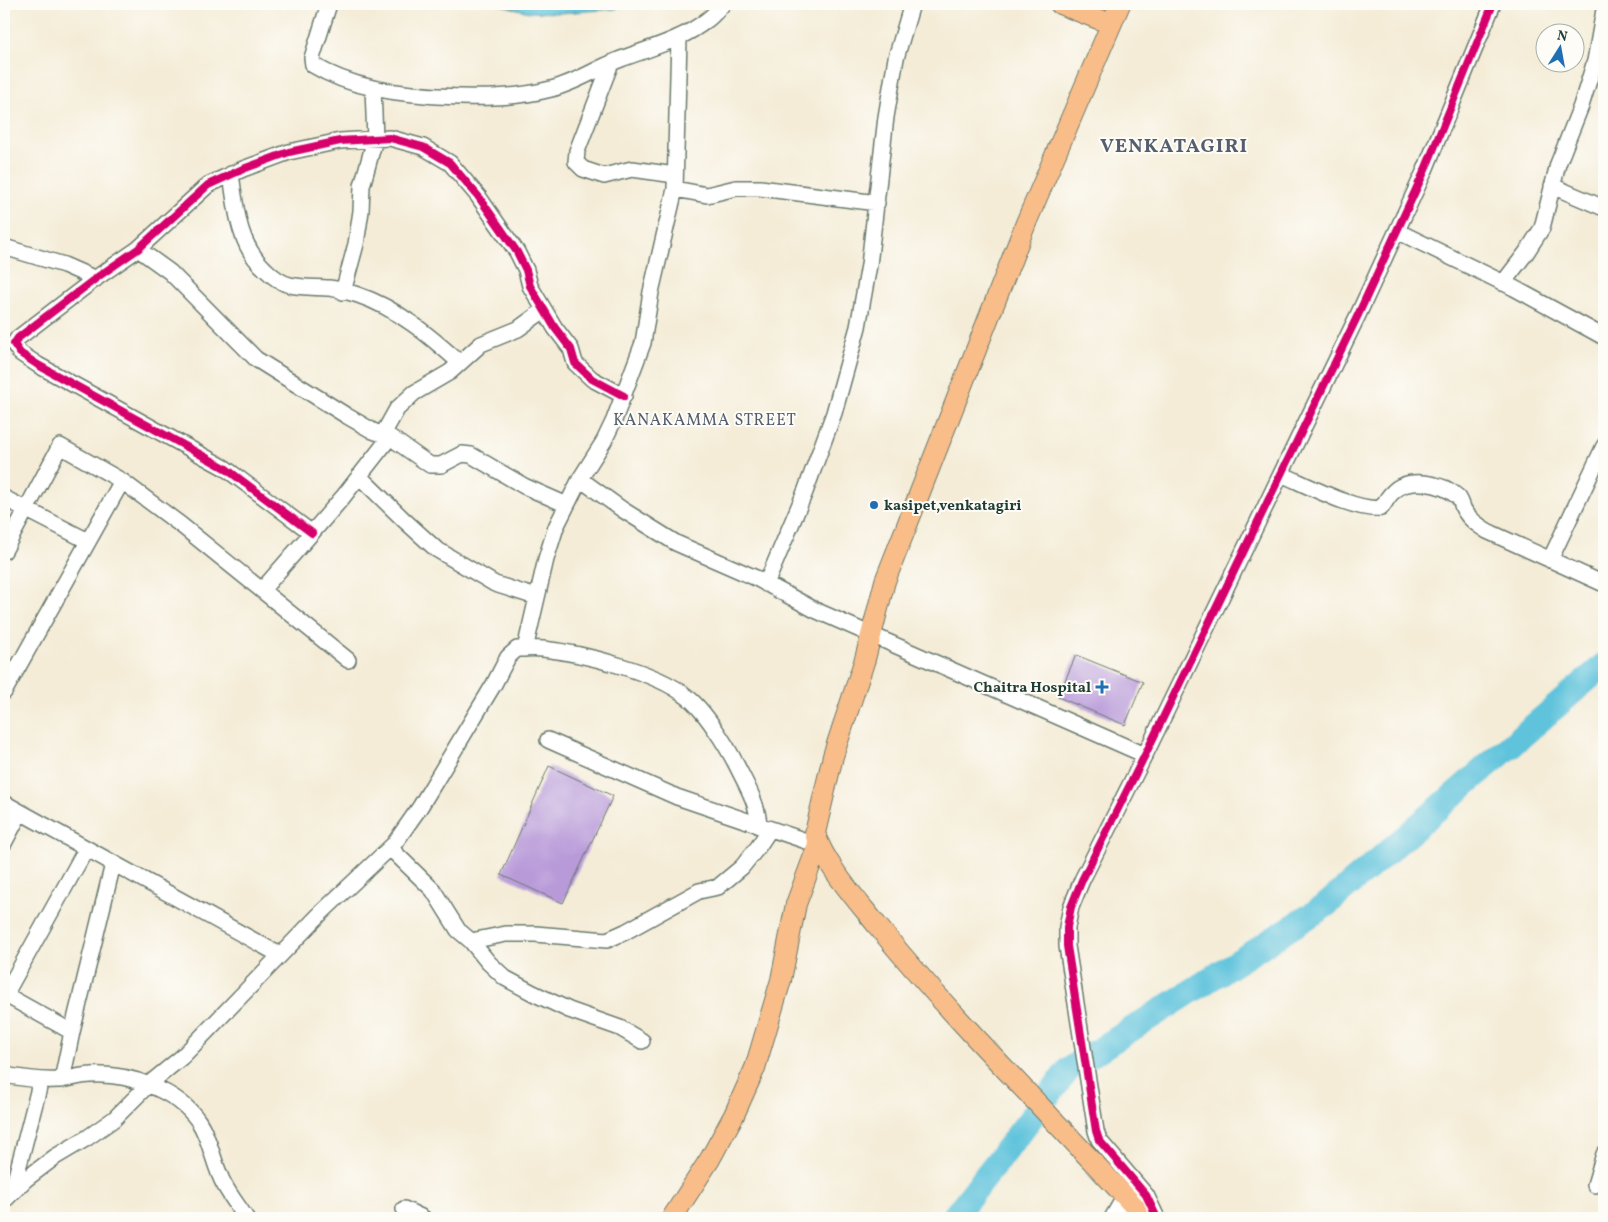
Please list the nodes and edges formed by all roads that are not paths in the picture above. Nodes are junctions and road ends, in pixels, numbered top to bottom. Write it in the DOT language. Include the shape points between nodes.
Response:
graph roads {
  1 [pos="330,4"];
  2 [pos="723,4"];
  3 [pos="912,4"];
  4 [pos="1060,4"];
  5 [pos="1120,4"];
  6 [pos="1493,4"];
  7 [pos="1604,10"];
  8 [pos="1111,24"];
  9 [pos="679,38"];
  10 [pos="612,62"];
  11 [pos="373,88"];
  12 [pos="375,139"];
  13 [pos="231,174"];
  14 [pos="675,182"];
  15 [pos="1552,186"];
  16 [pos="877,203"];
  17 [pos="1604,208"];
  18 [pos="1397,231"];
  19 [pos="4,247"];
  20 [pos="138,249"];
  21 [pos="96,279"];
  22 [pos="1503,283"];
  23 [pos="343,292"];
  24 [pos="544,310"];
  25 [pos="1604,337"];
  26 [pos="10,340"];
  27 [pos="460,363"];
  28 [pos="624,396"];
  29 [pos="386,436"];
  30 [pos="1604,446"];
  31 [pos="1281,474"];
  32 [pos="360,476"];
  33 [pos="580,479"];
  34 [pos="122,481"];
  35 [pos="4,498"];
  36 [pos="567,505"];
  37 [pos="26,509"];
  38 [pos="312,532"];
  39 [pos="88,542"];
  40 [pos="4,551"];
  41 [pos="1550,560"];
  42 [pos="766,584"];
  43 [pos="1604,584"];
  44 [pos="262,590"];
  45 [pos="535,603"];
  46 [pos="870,634"];
  47 [pos="525,649"];
  48 [pos="348,660"];
  49 [pos="4,692"];
  50 [pos="548,740"];
  51 [pos="1145,755"];
  52 [pos="4,804"];
  53 [pos="20,812"];
  54 [pos="764,828"];
  55 [pos="4,843"];
  56 [pos="818,846"];
  57 [pos="390,848"];
  58 [pos="86,849"];
  59 [pos="113,864"];
  60 [pos="471,941"];
  61 [pos="280,955"];
  62 [pos="4,995"];
  63 [pos="72,1032"];
  64 [pos="642,1041"];
  65 [pos="4,1075"];
  66 [pos="41,1080"];
  67 [pos="62,1080"];
  68 [pos="149,1084"];
  69 [pos="1604,1154"];
  70 [pos="1595,1185"];
  71 [pos="1118,1189"];
  72 [pos="7,1197"];
  73 [pos="404,1209"];
  74 [pos="246,1218"];
  75 [pos="423,1218"];
  76 [pos="672,1218"];
  77 [pos="1112,1218"];
  78 [pos="1145,1218"];
  79 [pos="1157,1218"];
  1 -- 11 [label="street" via="312,58 313,65 326,73"];
  2 -- 9 [label="street" via="708,20"];
  3 -- 16 [label="street" via="896,58"];
  4 -- 8 [label="main road"];
  5 -- 8 [label="main road"];
  6 -- 18 [label="street"];
  7 -- 15 [label="street" via="1595,61"];
  8 -- 46 [label="main road" via="1026,223 903,532 884,581"];
  9 -- 10 [label="street"];
  9 -- 14 [label="street"];
  10 -- 11 [label="street" via="584,78 552,89 509,97 424,95"];
  10 -- 14 [label="street" via="576,162 583,169 604,176 632,169"];
  11 -- 12 [label="street"];
  12 -- 13 [label="street" via="340,141 289,152"];
  12 -- 23 [label="street" via="362,186 356,244"];
  12 -- 24 [label="street" via="390,138 423,147 450,163 478,196 517,252 530,286"];
  13 -- 20 [label="street" via="208,185"];
  13 -- 23 [label="street" via="243,237 256,261 275,278 290,285 332,288"];
  14 -- 16 [label="street" via="706,195 736,188 760,188"];
  14 -- 28 [label="street" via="643,343"];
  15 -- 17 [label="street"];
  15 -- 22 [label="street" via="1542,228"];
  16 -- 42 [label="street" via="858,327 834,413"];
  18 -- 22 [label="street"];
  18 -- 31 [label="street"];
  19 -- 21 [label="street" via="64,265"];
  20 -- 21 [label="street"];
  20 -- 29 [label="street" via="170,272 256,359 347,416"];
  21 -- 26 [label="street" via="18,338"];
  22 -- 25 [label="street"];
  23 -- 27 [label="street" via="390,309"];
  24 -- 27 [label="street" via="518,329 481,344"];
  24 -- 28 [label="street" via="571,349 575,363 592,379"];
  26 -- 38 [label="street" via="20,353 38,365 226,468"];
  27 -- 29 [label="street" via="397,410"];
  28 -- 33 [label="street" via="604,441"];
  29 -- 32 [label="street"];
  29 -- 36 [label="street" via="430,465 441,464 462,454 471,455 524,486"];
  30 -- 41 [label="street"];
  31 -- 41 [label="street" via="1350,504 1373,509 1381,508 1393,491 1406,484 1425,483 1446,489 1459,498 1473,522"];
  31 -- 51 [label="street"];
  32 -- 38 [label="street"];
  32 -- 45 [label="street" via="436,549"];
  33 -- 36 [label="street"];
  33 -- 42 [label="street" via="676,542"];
  34 -- 37 [label="street" via="60,446"];
  34 -- 39 [label="street"];
  34 -- 44 [label="street"];
  35 -- 37 [label="street"];
  36 -- 45 [label="street" via="556,527"];
  37 -- 39 [label="street"];
  37 -- 40 [label="street"];
  38 -- 44 [label="street"];
  39 -- 49 [label="street"];
  41 -- 43 [label="street"];
  42 -- 46 [label="street"];
  44 -- 48 [label="street"];
  45 -- 47 [label="street"];
  46 -- 51 [label="street"];
  46 -- 56 [label="main road" via="819,813 815,833"];
  47 -- 54 [label="street" via="544,649 601,660 658,679 687,696 711,723 734,759"];
  47 -- 57 [label="street" via="517,648 508,657 420,807"];
  50 -- 54 [label="street" via="677,797"];
  51 -- 79 [label="street" via="1071,907 1067,946 1096,1131 1099,1140 1146,1195"];
  52 -- 53 [label="street"];
  53 -- 55 [label="street"];
  53 -- 58 [label="street"];
  54 -- 56 [label="street"];
  54 -- 60 [label="street" via="758,847 742,867 718,887 700,891 607,940 506,934"];
  56 -- 71 [label="main road" via="858,901 984,1048"];
  56 -- 76 [label="main road" via="796,904 781,980 755,1068 710,1159"];
  57 -- 60 [label="street" via="433,890 458,930"];
  57 -- 61 [label="street"];
  58 -- 59 [label="street"];
  58 -- 62 [label="street"];
  59 -- 61 [label="street"];
  59 -- 63 [label="street"];
  60 -- 64 [label="street" via="505,978 569,1010 620,1028"];
  61 -- 68 [label="street" via="182,1057"];
  62 -- 63 [label="street"];
  63 -- 67 [label="street"];
  65 -- 66 [label="street"];
  66 -- 67 [label="street"];
  66 -- 72 [label="street"];
  67 -- 68 [label="street" via="92,1075"];
  68 -- 72 [label="street" via="114,1119 54,1157"];
  68 -- 74 [label="street" via="182,1103 200,1123 224,1186"];
  69 -- 70 [label="street"];
  71 -- 77 [label="street"];
  71 -- 78 [label="main road"];
  73 -- 75 [label="street"];
}
